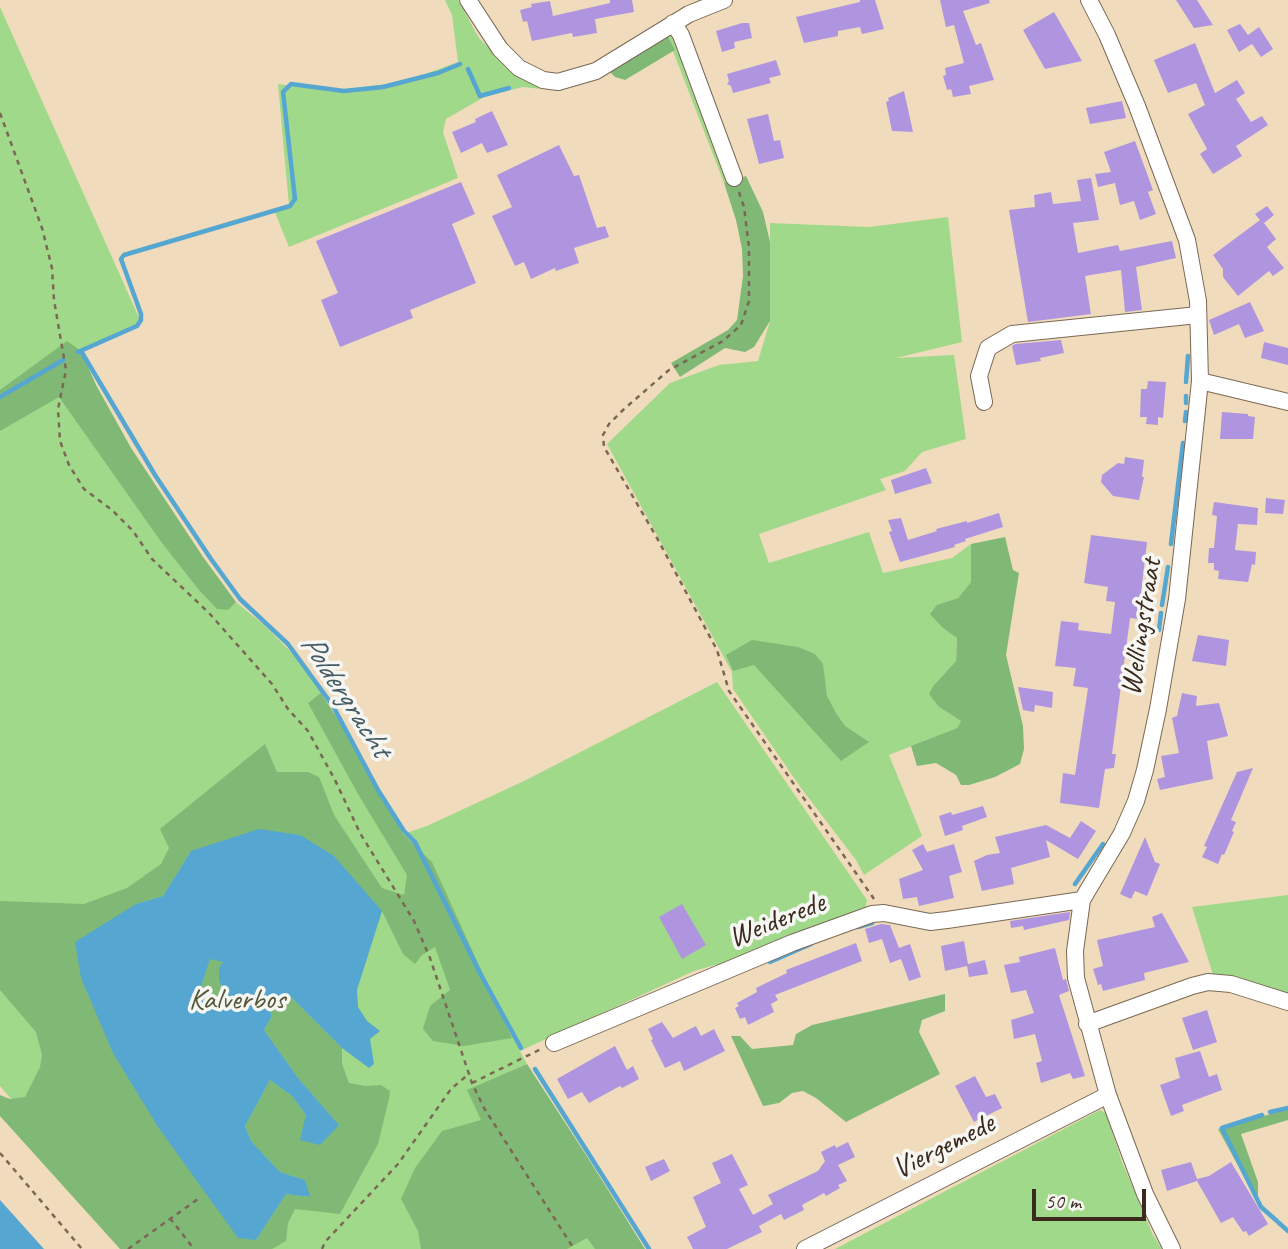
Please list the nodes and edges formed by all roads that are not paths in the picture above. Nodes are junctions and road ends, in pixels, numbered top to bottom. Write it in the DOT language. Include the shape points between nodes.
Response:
graph roads {
  1 [pos="468,0"];
  2 [pos="724,0"];
  3 [pos="1089,0"];
  4 [pos="673,23"];
  5 [pos="734,178"];
  6 [pos="1199,315"];
  7 [pos="1200,381"];
  8 [pos="984,402"];
  9 [pos="1288,402"];
  10 [pos="1082,900"];
  11 [pos="1288,1002"];
  12 [pos="1087,1024"];
  13 [pos="554,1043"];
  14 [pos="1108,1094"];
  15 [pos="805,1249"];
  16 [pos="1172,1249"];
  1 -- 4 [label="street" via="500,49 519,68 558,82 596,71"];
  2 -- 4 [label="street"];
  3 -- 6 [label="street, Wellingstraat" via="1137,106 1187,240"];
  4 -- 5 [label="street"];
  6 -- 7 [label="street, Wellingstraat"];
  6 -- 8 [label="street" via="1012,334 988,348 979,376"];
  7 -- 9 [label="street"];
  7 -- 10 [label="street, Wellingstraat" via="1177,599 1145,770 1122,833"];
  10 -- 12 [label="street, Wellingstraat" via="1076,978"];
  10 -- 13 [label="street, Weiderede" via="930,922 872,914"];
  11 -- 12 [label="street" via="1231,984 1208,982"];
  12 -- 14 [label="street, Wellingstraat"];
  14 -- 15 [label="street, Viergemede"];
  14 -- 16 [label="street, Wellingstraat" via="1145,1194"];
}
